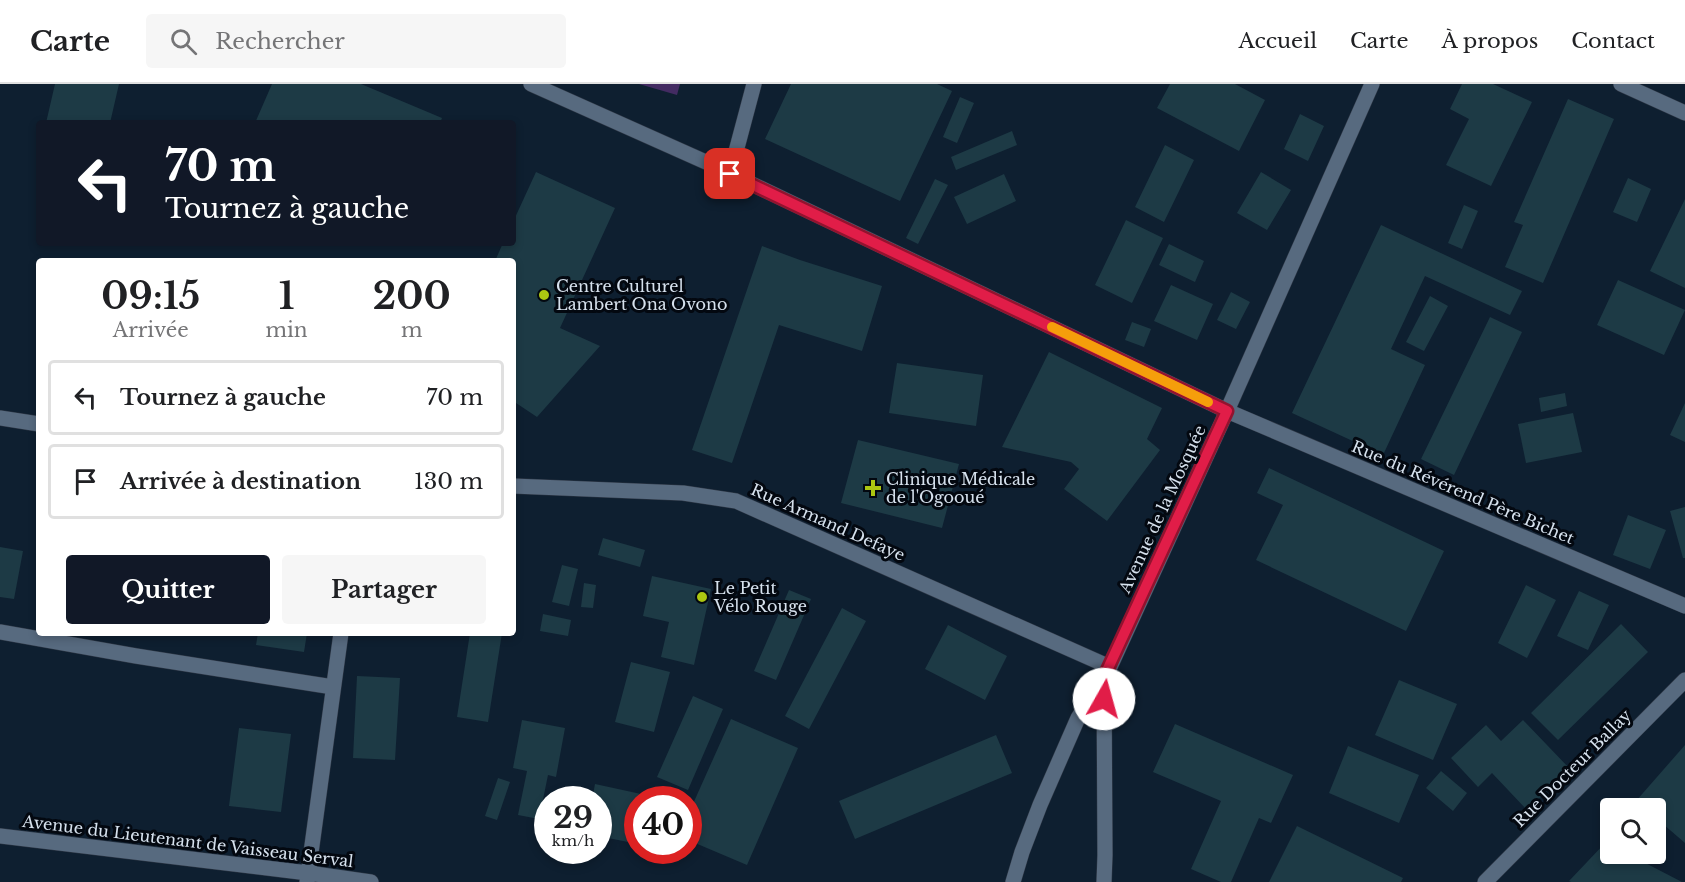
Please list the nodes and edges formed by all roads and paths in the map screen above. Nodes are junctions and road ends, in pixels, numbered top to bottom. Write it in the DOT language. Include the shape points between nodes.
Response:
graph roads {
  1 [pos="531,84"];
  2 [pos="754,84"];
  3 [pos="1372,84"];
  4 [pos="1621,84"];
  5 [pos="1685,113"];
  6 [pos="730,174"];
  7 [pos="1227,411"];
  8 [pos="0,418"];
  9 [pos="36,424"];
  10 [pos="516,486"];
  11 [pos="1685,606"];
  12 [pos="0,632"];
  13 [pos="341,636"];
  14 [pos="1107,672"];
  15 [pos="1685,680"];
  16 [pos="333,687"];
  17 [pos="0,836"];
  18 [pos="308,877"];
  19 [pos="371,882"];
  20 [pos="1013,882"];
  21 [pos="1104,882"];
  22 [pos="1485,882"];
  1 -- 6 [label="street, Rue du Révérend Père Bichet"];
  2 -- 6 [label="street"];
  3 -- 7 [label="street, Avenue de la Mosquée"];
  4 -- 5 [label="street"];
  6 -- 7 [label="street, Rue du Révérend Père Bichet"];
  7 -- 11 [label="street, Rue du Révérend Père Bichet"];
  7 -- 14 [label="street, Avenue de la Mosquée"];
  8 -- 9 [label="street"];
  10 -- 14 [label="street, Rue Armand Defaye" via="683,494 736,501"];
  12 -- 16 [label="street"];
  13 -- 16 [label="street"];
  14 -- 20 [label="street, Avenue de la Mosquée" via="1078,718 1040,805"];
  14 -- 21 [label="street"];
  15 -- 22 [label="street, Rue Docteur Ballay"];
  16 -- 18 [label="street"];
  17 -- 18 [label="street, Avenue du Lieutenant de Vaisseau Serval"];
  18 -- 19 [label="street, Avenue du Lieutenant de Vaisseau Serval"];
}
